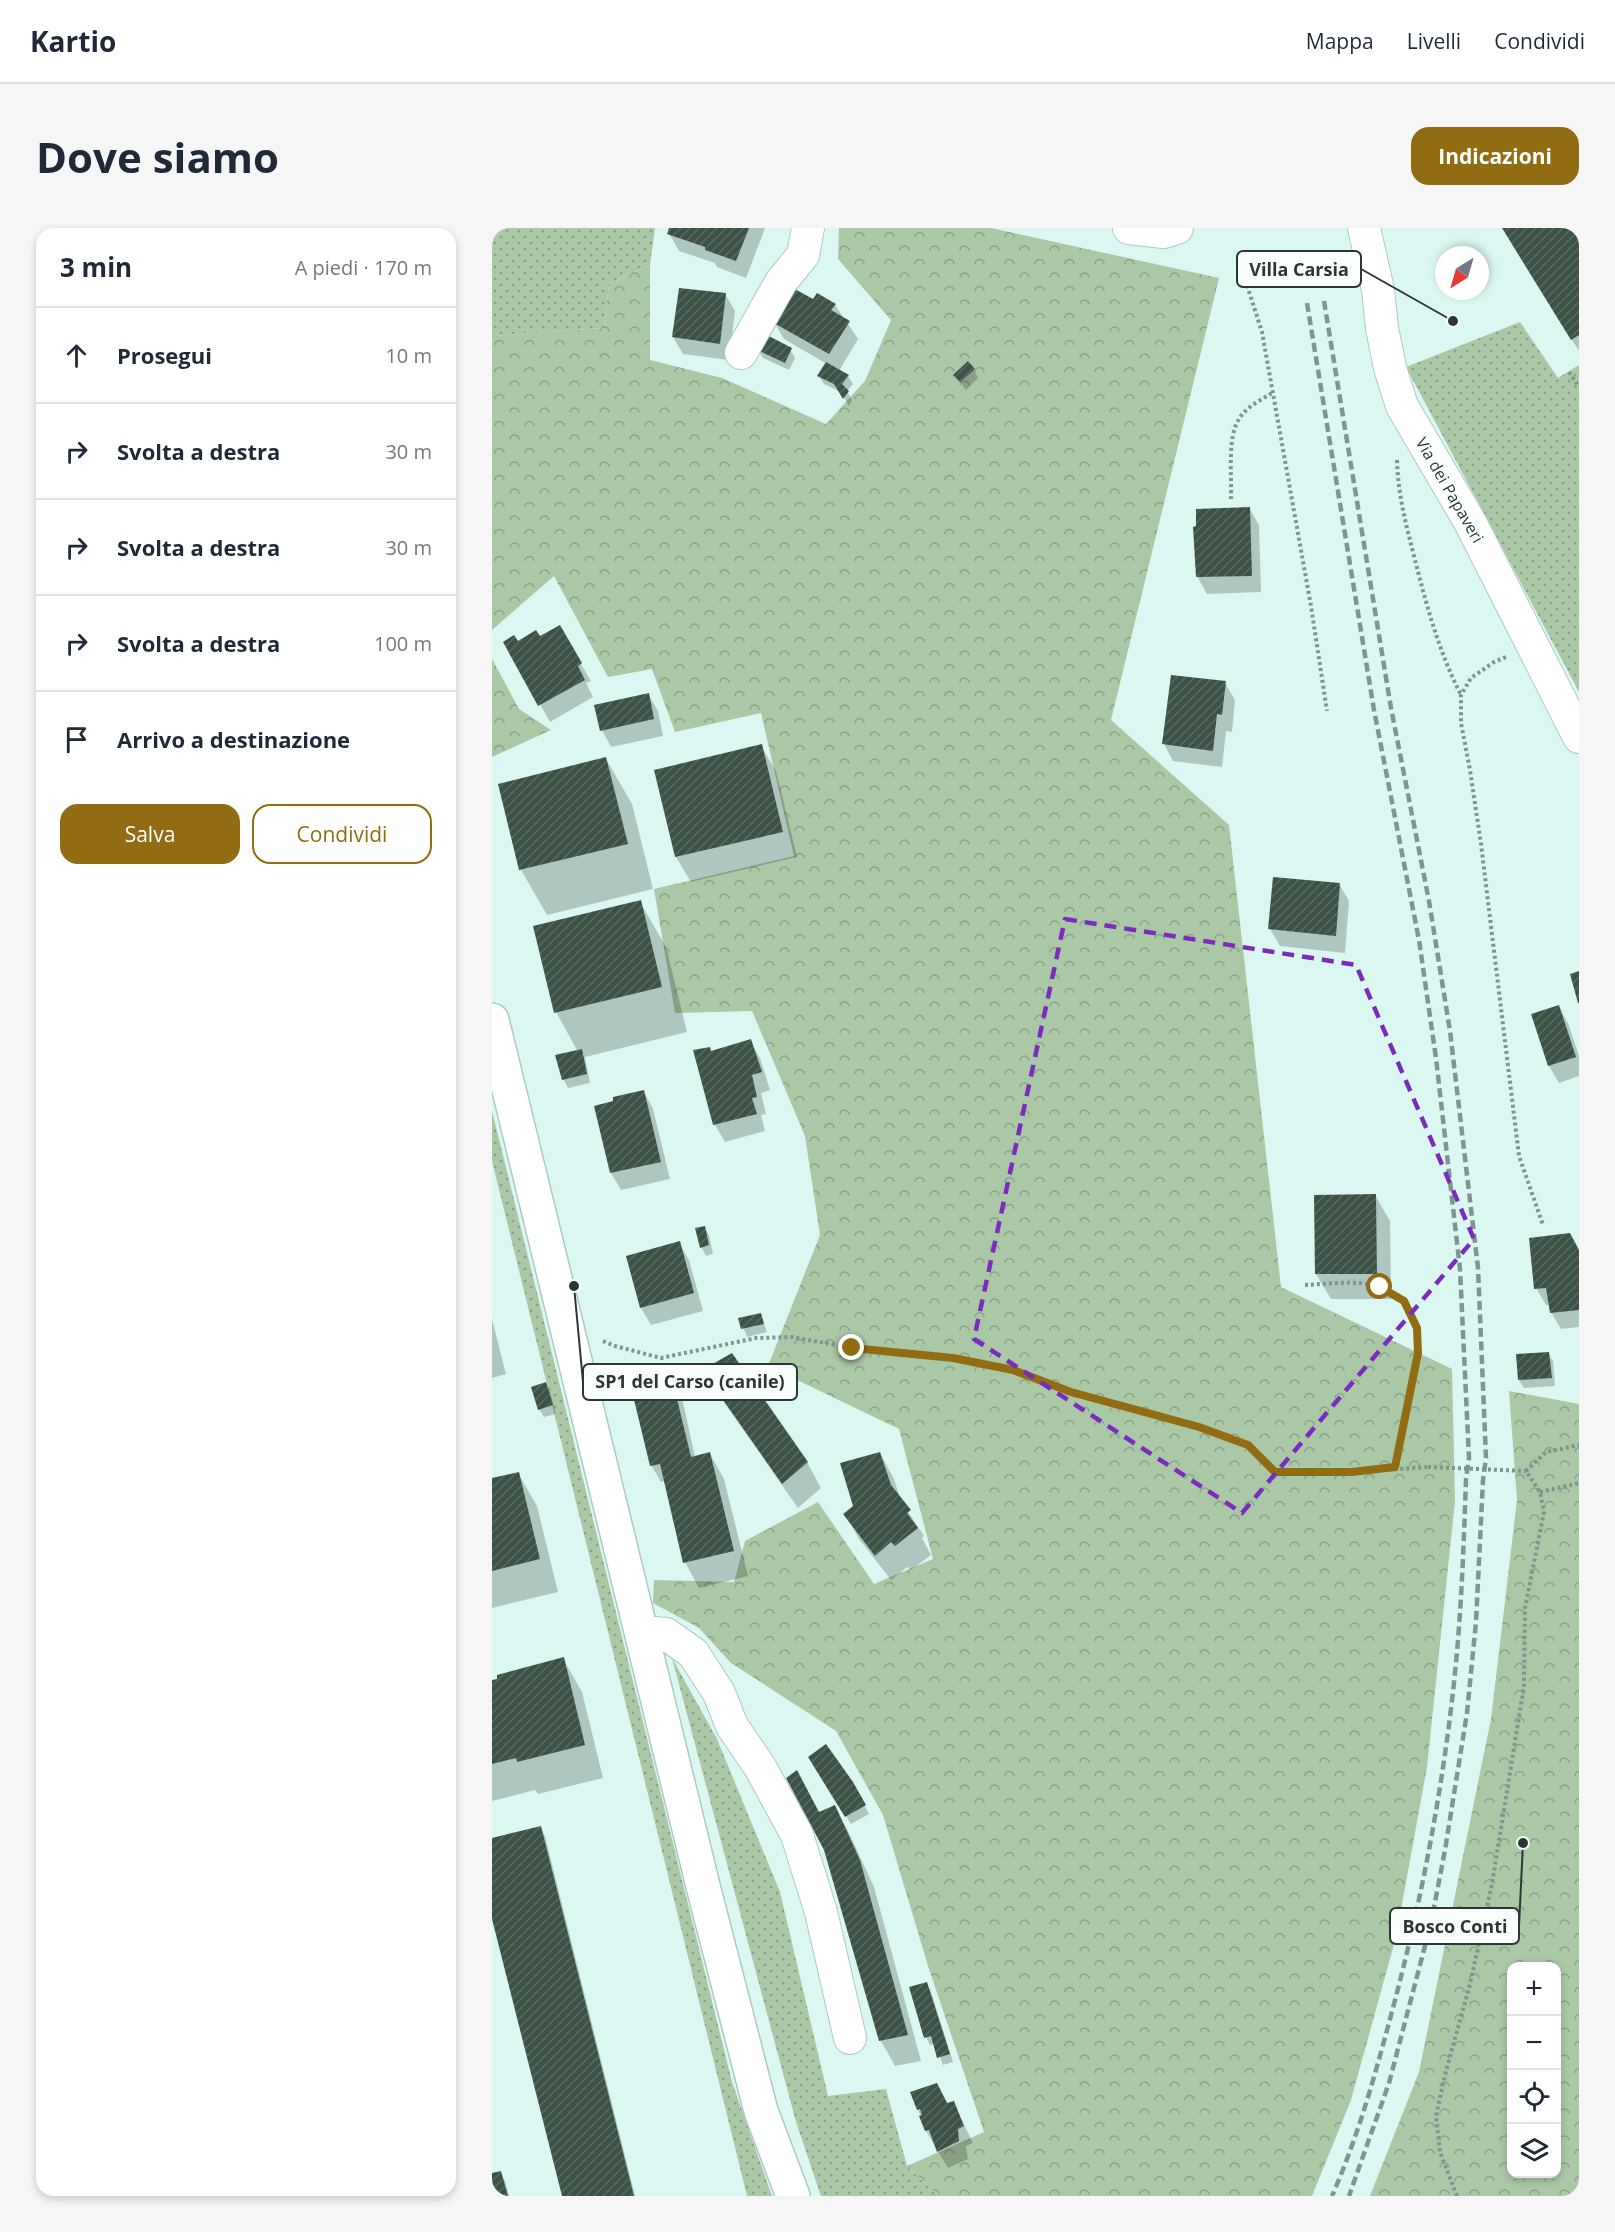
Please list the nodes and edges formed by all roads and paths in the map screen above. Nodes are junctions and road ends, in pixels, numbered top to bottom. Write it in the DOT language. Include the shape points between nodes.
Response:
graph roads {
  1 [pos="808,228"];
  2 [pos="1129,228"];
  3 [pos="1364,228"];
  4 [pos="1168,229"];
  5 [pos="1242,262"];
  6 [pos="741,353"];
  7 [pos="1569,372"];
  8 [pos="1579,387"];
  9 [pos="1272,393"];
  10 [pos="1396,455"];
  11 [pos="1231,499"];
  12 [pos="1534,645"];
  13 [pos="1461,695"];
  14 [pos="1327,711"];
  15 [pos="1579,737"];
  16 [pos="492,1020"];
  17 [pos="1543,1225"];
  18 [pos="1305,1286"];
  19 [pos="566,1325"];
  20 [pos="1579,1445"];
  21 [pos="1395,1467"];
  22 [pos="1526,1472"];
  23 [pos="1579,1483"];
  24 [pos="1540,1492"];
  25 [pos="642,1632"];
  26 [pos="850,2038"];
  27 [pos="793,2196"];
  28 [pos="1457,2196"];
  1 -- 6 [label="street" via="803,255 781,282"];
  2 -- 4 [label="street"];
  3 -- 12 [label="street, Via dei Papaveri" via="1390,368 1402,406 1470,522"];
  5 -- 9 [label="path" via="1262,332"];
  7 -- 8 [label="path"];
  9 -- 11 [label="path" via="1239,417 1232,431"];
  9 -- 14 [label="path"];
  10 -- 13 [label="path" via="1401,507 1426,604 1445,664"];
  12 -- 13 [label="path" via="1494,662 1471,678"];
  12 -- 15 [label="street, Via dei Papaveri"];
  13 -- 17 [label="path" via="1461,723 1483,856 1519,1156"];
  16 -- 19 [label="main road"];
  18 -- 21 [label="path" via="1359,1283 1380,1287 1404,1301 1417,1328 1418,1353"];
  19 -- 21 [label="path" via="615,1346 661,1358 756,1338 792,1337 852,1348 953,1358 1013,1370 1071,1392 1199,1427 1248,1445 1275,1472 1352,1472"];
  19 -- 25 [label="main road"];
  20 -- 22 [label="path" via="1545,1452"];
  21 -- 22 [label="path, bridge"];
  22 -- 24 [label="path"];
  23 -- 24 [label="path"];
  24 -- 28 [label="path" via="1544,1512 1525,1608 1524,1686 1513,1759 1470,1984 1436,2116 1440,2152"];
  25 -- 26 [label="street" via="666,1634 693,1653 797,1835 821,1911"];
  25 -- 27 [label="main road" via="761,2110"];
}
